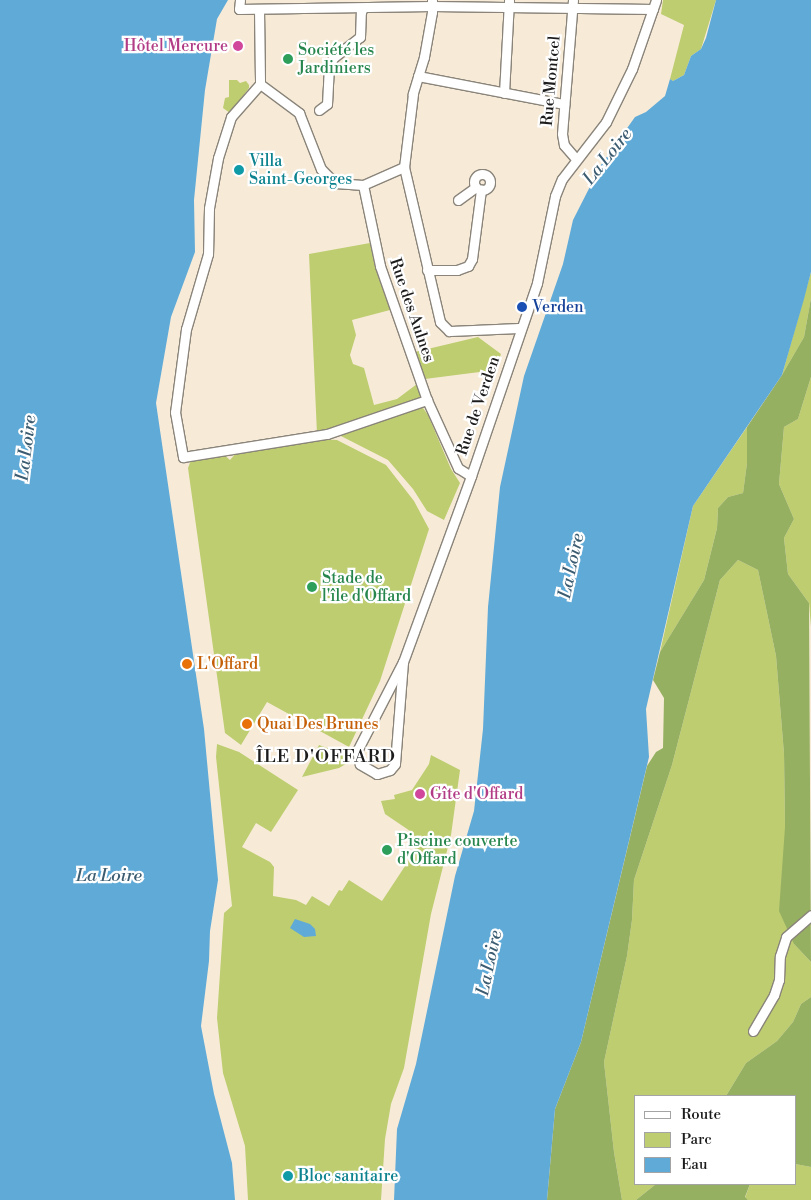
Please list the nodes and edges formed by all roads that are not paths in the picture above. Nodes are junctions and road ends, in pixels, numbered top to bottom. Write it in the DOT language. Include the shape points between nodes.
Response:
graph roads {
  1 [pos="656,0"];
  2 [pos="432,3"];
  3 [pos="509,3"];
  4 [pos="239,4"];
  5 [pos="573,4"];
  6 [pos="259,8"];
  7 [pos="363,8"];
  8 [pos="653,9"];
  9 [pos="418,76"];
  10 [pos="260,84"];
  11 [pos="504,93"];
  12 [pos="564,104"];
  13 [pos="319,110"];
  14 [pos="576,159"];
  15 [pos="404,166"];
  16 [pos="363,184"];
  17 [pos="458,200"];
  18 [pos="427,270"];
  19 [pos="520,328"];
  20 [pos="427,400"];
  21 [pos="471,476"];
  22 [pos="403,662"];
  23 [pos="811,915"];
  24 [pos="752,1031"];
  1 -- 8 [label="street, Rue de Verden"];
  2 -- 3 [label="street"];
  2 -- 7 [label="street"];
  2 -- 9 [label="street"];
  3 -- 5 [label="street"];
  3 -- 11 [label="street"];
  4 -- 6 [label="street"];
  5 -- 8 [label="street"];
  5 -- 12 [label="street, Rue Montcel"];
  6 -- 7 [label="street"];
  6 -- 10 [label="street"];
  7 -- 13 [label="street" via="360,37 333,58 329,67 327,104"];
  8 -- 14 [label="street, Rue de Verden" via="632,69 606,122"];
  9 -- 11 [label="street"];
  9 -- 15 [label="street"];
  10 -- 16 [label="street" via="299,113 321,169 328,176 336,183"];
  10 -- 20 [label="street" via="231,117 218,158 209,208 208,254 186,329 175,412 183,457 327,434"];
  11 -- 12 [label="street"];
  12 -- 14 [label="street, Rue Montcel" via="564,144"];
  14 -- 19 [label="street, Rue de Verden" via="555,196 537,283"];
  15 -- 16 [label="street"];
  15 -- 18 [label="street"];
  16 -- 20 [label="street, Rue des Aulnes" via="380,266"];
  17 -- 18 [label="street" via="478,188 472,259 468,266 457,270"];
  18 -- 19 [label="street" via="443,327 449,331"];
  19 -- 21 [label="street, Rue de Verden"];
  20 -- 21 [label="street, Rue des Aulnes" via="458,468"];
  21 -- 22 [label="street, Rue de Verden"];
  22 -- 22 [label="street" via="357,751 360,764 377,774 390,770 395,764"];
  23 -- 24 [label="street" via="786,937 774,995"];
}
